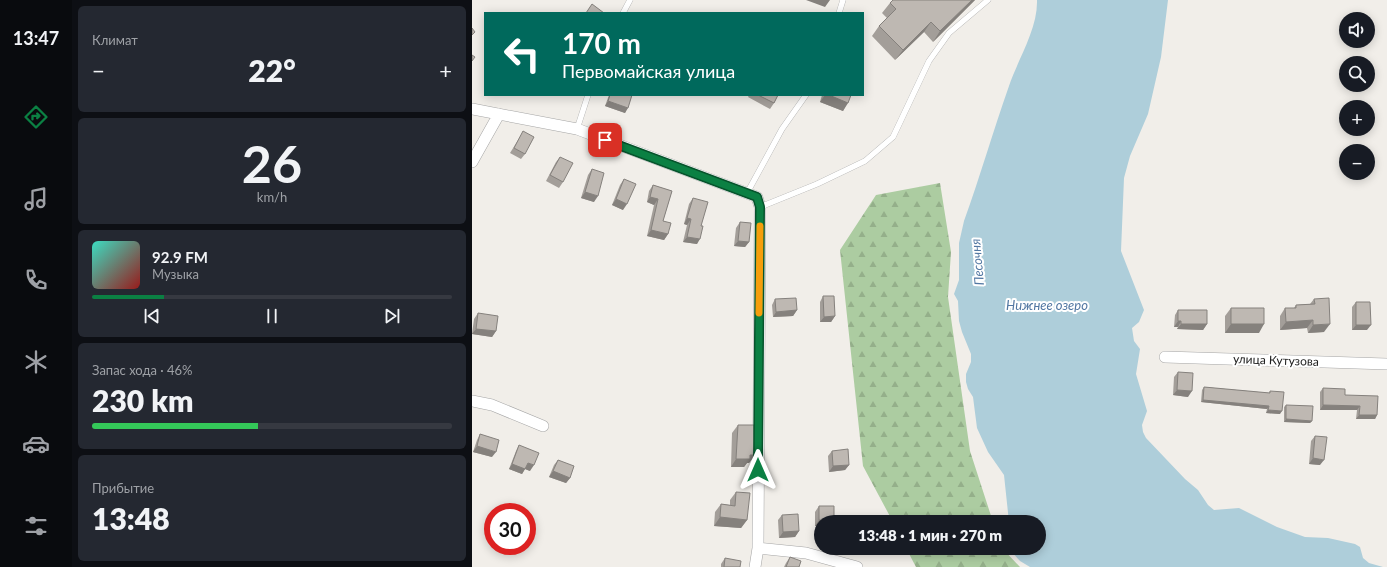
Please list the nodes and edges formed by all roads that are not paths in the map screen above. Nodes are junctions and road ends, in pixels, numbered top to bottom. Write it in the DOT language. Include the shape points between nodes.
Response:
graph roads {
  1 [pos="630,0"];
  2 [pos="843,0"];
  3 [pos="988,0"];
  4 [pos="624,12"];
  5 [pos="839,12"];
  6 [pos="588,96"];
  7 [pos="805,96"];
  8 [pos="472,109"];
  9 [pos="499,114"];
  10 [pos="577,129"];
  11 [pos="472,162"];
  12 [pos="746,195"];
  13 [pos="760,207"];
  14 [pos="1165,357"];
  15 [pos="1387,364"];
  16 [pos="472,401"];
  17 [pos="543,426"];
  18 [pos="758,548"];
  19 [pos="755,567"];
  20 [pos="857,567"];
  1 -- 4 [label="lane"];
  2 -- 5 [label="lane"];
  3 -- 13 [label="lane" via="949,33 929,61 893,137 865,161"];
  6 -- 10 [label="lane"];
  7 -- 12 [label="lane" via="782,129"];
  8 -- 9 [label="street"];
  9 -- 10 [label="street"];
  9 -- 11 [label="street"];
  10 -- 12 [label="street"];
  12 -- 13 [label="street" via="757,197"];
  13 -- 18 [label="street"];
  14 -- 15 [label="street, улица Кутузова"];
  16 -- 17 [label="street" via="492,405"];
  18 -- 19 [label="street"];
  18 -- 20 [label="street" via="806,553"];
}
